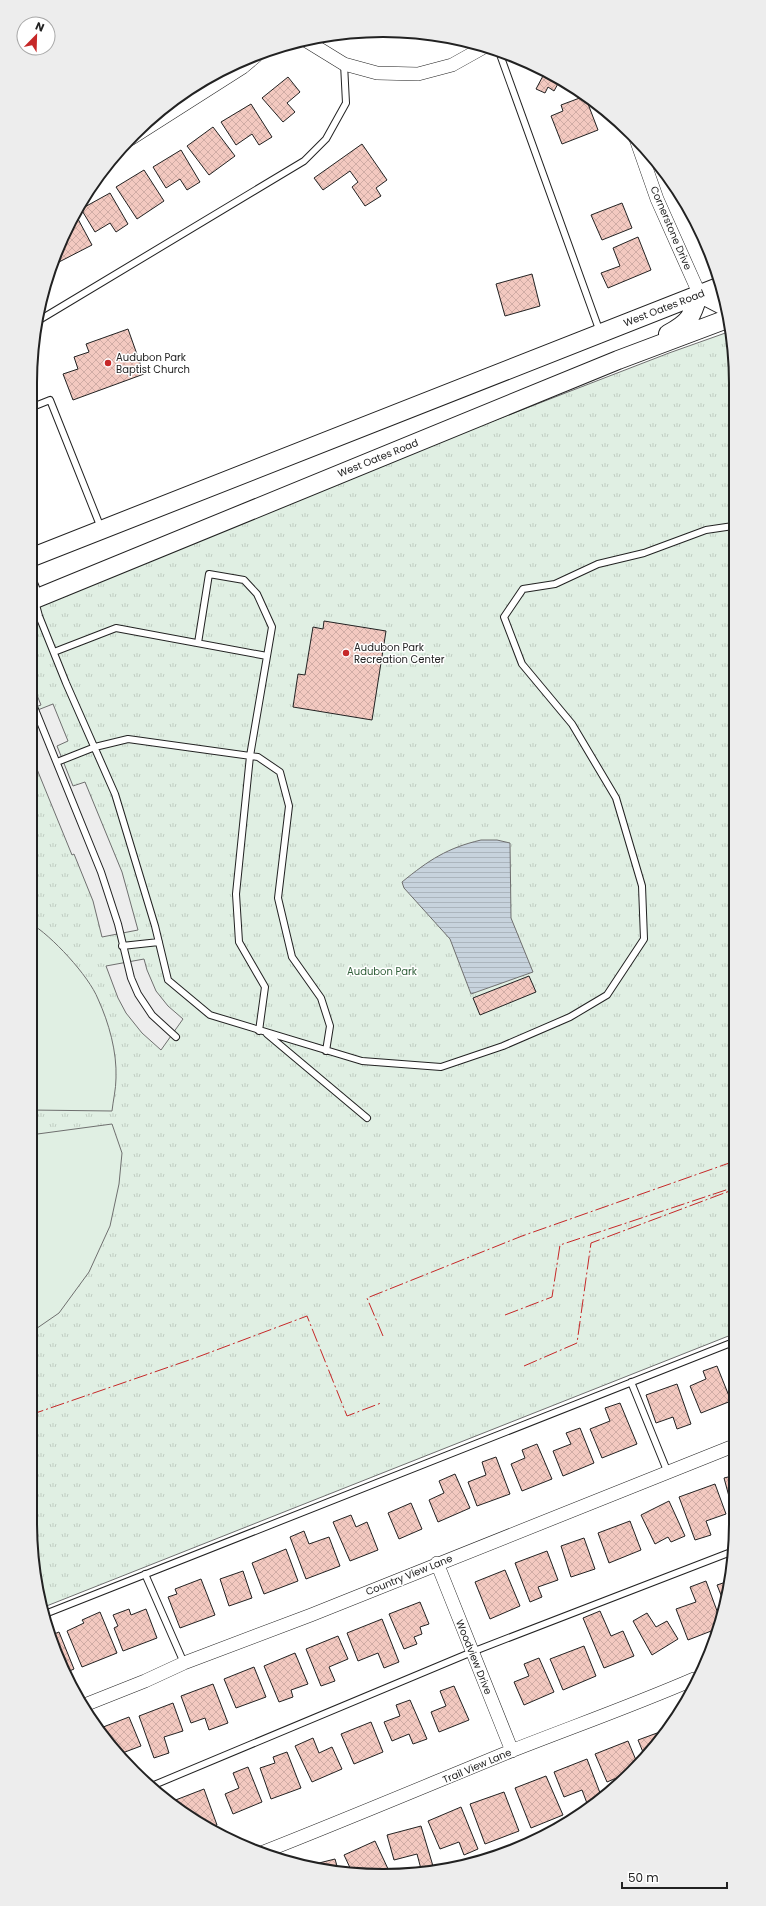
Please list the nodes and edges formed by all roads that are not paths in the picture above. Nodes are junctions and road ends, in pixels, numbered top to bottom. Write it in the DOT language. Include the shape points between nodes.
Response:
graph roads {
  1 [pos="312,45"];
  2 [pos="478,50"];
  3 [pos="501,58"];
  4 [pos="344,64"];
  5 [pos="244,67"];
  6 [pos="155,123"];
  7 [pos="641,153"];
  8 [pos="716,288"];
  9 [pos="699,294"];
  10 [pos="719,304"];
  11 [pos="44,317"];
  12 [pos="723,321"];
  13 [pos="600,333"];
  14 [pos="618,360"];
  15 [pos="37,405"];
  16 [pos="729,527"];
  17 [pos="102,530"];
  18 [pos="37,555"];
  19 [pos="37,593"];
  20 [pos="37,610"];
  21 [pos="198,643"];
  22 [pos="54,652"];
  23 [pos="267,656"];
  24 [pos="37,714"];
  25 [pos="95,747"];
  26 [pos="250,756"];
  27 [pos="57,762"];
  28 [pos="159,942"];
  29 [pos="122,946"];
  30 [pos="262,1031"];
  31 [pos="176,1037"];
  32 [pos="326,1051"];
  33 [pos="367,1118"];
  34 [pos="729,1344"];
  35 [pos="630,1382"];
  36 [pos="729,1448"];
  37 [pos="668,1473"];
  38 [pos="727,1553"];
  39 [pos="437,1563"];
  40 [pos="145,1574"];
  41 [pos="49,1612"];
  42 [pos="472,1652"];
  43 [pos="184,1663"];
  44 [pos="691,1680"];
  45 [pos="88,1704"];
  46 [pos="512,1751"];
  47 [pos="156,1784"];
  48 [pos="269,1850"];
  1 -- 4 [label="street"];
  2 -- 4 [label="street" via="452,65 418,74 377,73"];
  3 -- 13 [label="lane"];
  4 -- 11 [label="lane" via="346,104 326,139 304,161"];
  5 -- 6 [label="street"];
  7 -- 9 [label="street, Cornerstone Drive"];
  8 -- 9 [label="main road, West Oates Road"];
  9 -- 10 [label="main road"];
  9 -- 13 [label="main road, West Oates Road"];
  9 -- 14 [label="main road" via="692,315 681,327"];
  12 -- 14 [label="main road, West Oates Road"];
  13 -- 17 [label="main road, West Oates Road"];
  14 -- 19 [label="main road, West Oates Road"];
  15 -- 17 [label="lane" via="50,400"];
  16 -- 32 [label="lane" via="706,530 644,553 598,564 556,584 523,589 504,617 522,664 572,724 616,798 630,838 642,886 644,939 607,995 570,1017 503,1046 441,1068 362,1062"];
  17 -- 18 [label="main road, West Oates Road"];
  20 -- 22 [label="lane"];
  21 -- 22 [label="lane" via="116,628"];
  21 -- 23 [label="lane"];
  21 -- 23 [label="lane" via="210,574 244,580 257,594 272,627"];
  22 -- 25 [label="lane"];
  23 -- 26 [label="lane"];
  24 -- 27 [label="lane"];
  25 -- 26 [label="lane" via="128,738"];
  25 -- 27 [label="lane"];
  25 -- 28 [label="lane" via="115,794"];
  26 -- 30 [label="lane" via="236,894 239,942 265,987"];
  26 -- 32 [label="lane" via="258,757 280,772 289,806 278,898 292,957 321,998 330,1026"];
  27 -- 29 [label="lane" via="101,872 118,924"];
  28 -- 29 [label="lane"];
  28 -- 30 [label="lane" via="168,980 210,1015"];
  29 -- 31 [label="lane" via="130,978 138,994 152,1015"];
  30 -- 32 [label="lane"];
  30 -- 33 [label="lane"];
  34 -- 35 [label="lane"];
  35 -- 37 [label="lane"];
  35 -- 40 [label="lane"];
  36 -- 37 [label="street, Country View Lane"];
  37 -- 39 [label="street, Country View Lane"];
  38 -- 42 [label="lane"];
  39 -- 42 [label="street, Woodview Drive"];
  39 -- 43 [label="street, Country View Lane" via="311,1615"];
  40 -- 41 [label="lane"];
  40 -- 43 [label="lane"];
  42 -- 46 [label="street, Woodview Drive"];
  42 -- 47 [label="lane"];
  43 -- 45 [label="street, Country View Lane"];
  44 -- 46 [label="street, Trail View Lane"];
  46 -- 48 [label="street, Trail View Lane"];
}
